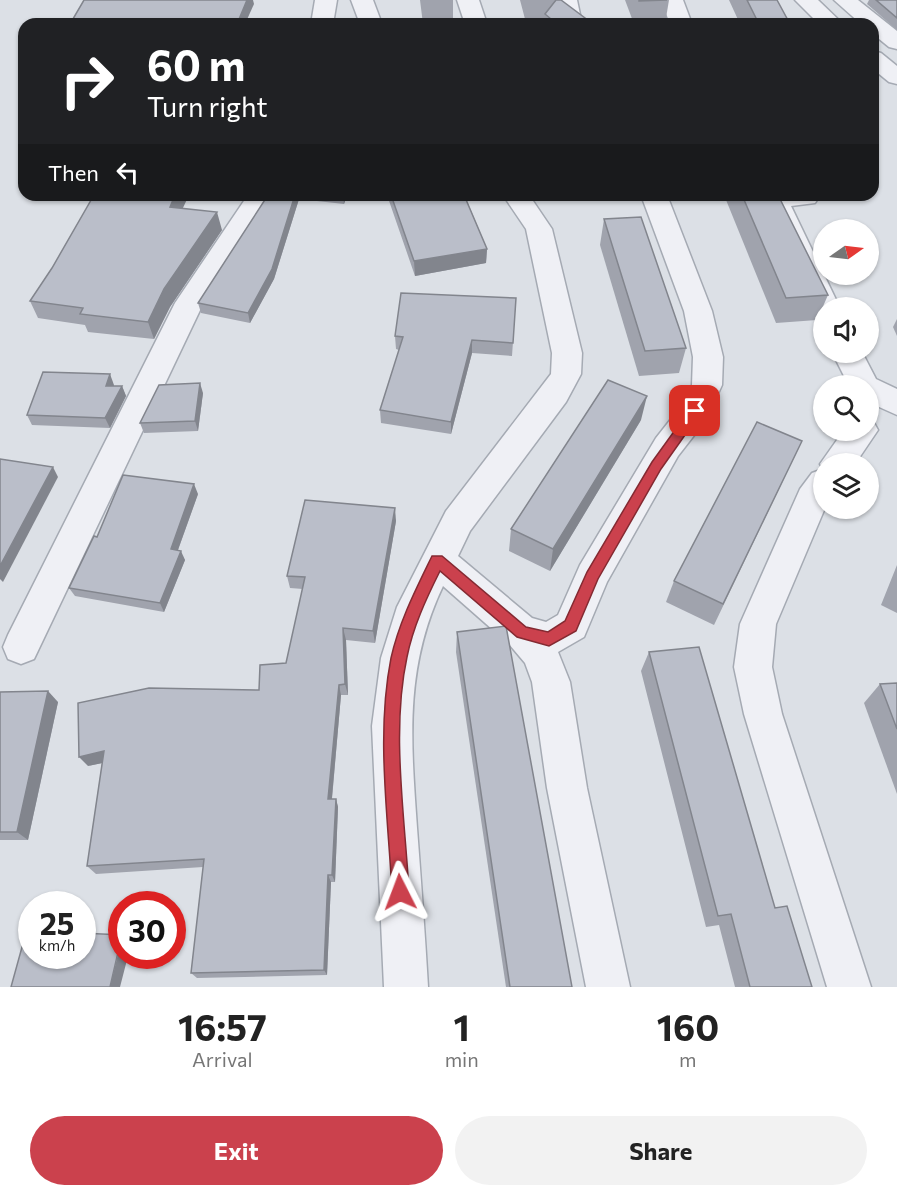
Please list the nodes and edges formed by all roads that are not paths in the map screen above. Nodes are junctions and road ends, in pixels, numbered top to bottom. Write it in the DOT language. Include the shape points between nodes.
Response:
graph roads {
  1 [pos="326,0"];
  2 [pos="362,0"];
  3 [pos="468,0"];
  4 [pos="566,0"];
  5 [pos="672,0"];
  6 [pos="806,0"];
  7 [pos="845,0"];
  8 [pos="323,18"];
  9 [pos="369,18"];
  10 [pos="474,18"];
  11 [pos="570,18"];
  12 [pos="679,18"];
  13 [pos="826,18"];
  14 [pos="867,18"];
  15 [pos="879,27"];
  16 [pos="897,42"];
  17 [pos="879,63"];
  18 [pos="897,77"];
  19 [pos="257,201"];
  20 [pos="520,201"];
  21 [pos="656,201"];
  22 [pos="775,201"];
  23 [pos="820,297"];
  24 [pos="879,394"];
  25 [pos="897,403"];
  26 [pos="897,412"];
  27 [pos="879,419"];
  28 [pos="854,441"];
  29 [pos="844,453"];
  30 [pos="813,498"];
  31 [pos="437,560"];
  32 [pos="522,632"];
  33 [pos="21,647"];
  34 [pos="406,987"];
  35 [pos="608,987"];
  36 [pos="849,987"];
  1 -- 8 [label="street"];
  2 -- 9 [label="street"];
  3 -- 10 [label="street"];
  4 -- 11 [label="street"];
  5 -- 12 [label="street"];
  6 -- 13 [label="street"];
  7 -- 14 [label="street"];
  15 -- 16 [label="street"];
  17 -- 18 [label="street"];
  19 -- 33 [label="street" via="189,303"];
  20 -- 31 [label="street" via="539,229 567,353 566,374 458,521"];
  21 -- 32 [label="street" via="698,312 708,357 707,385 695,411 667,447 592,576 570,626 549,639"];
  22 -- 23 [label="street"];
  24 -- 25 [label="street"];
  26 -- 27 [label="street"];
  28 -- 29 [label="street"];
  30 -- 36 [label="street" via="758,624 753,667 763,714"];
  31 -- 32 [label="street"];
  31 -- 34 [label="street" via="415,607 399,658 391,726"];
  32 -- 35 [label="street" via="540,653 551,682 567,788"];
}
